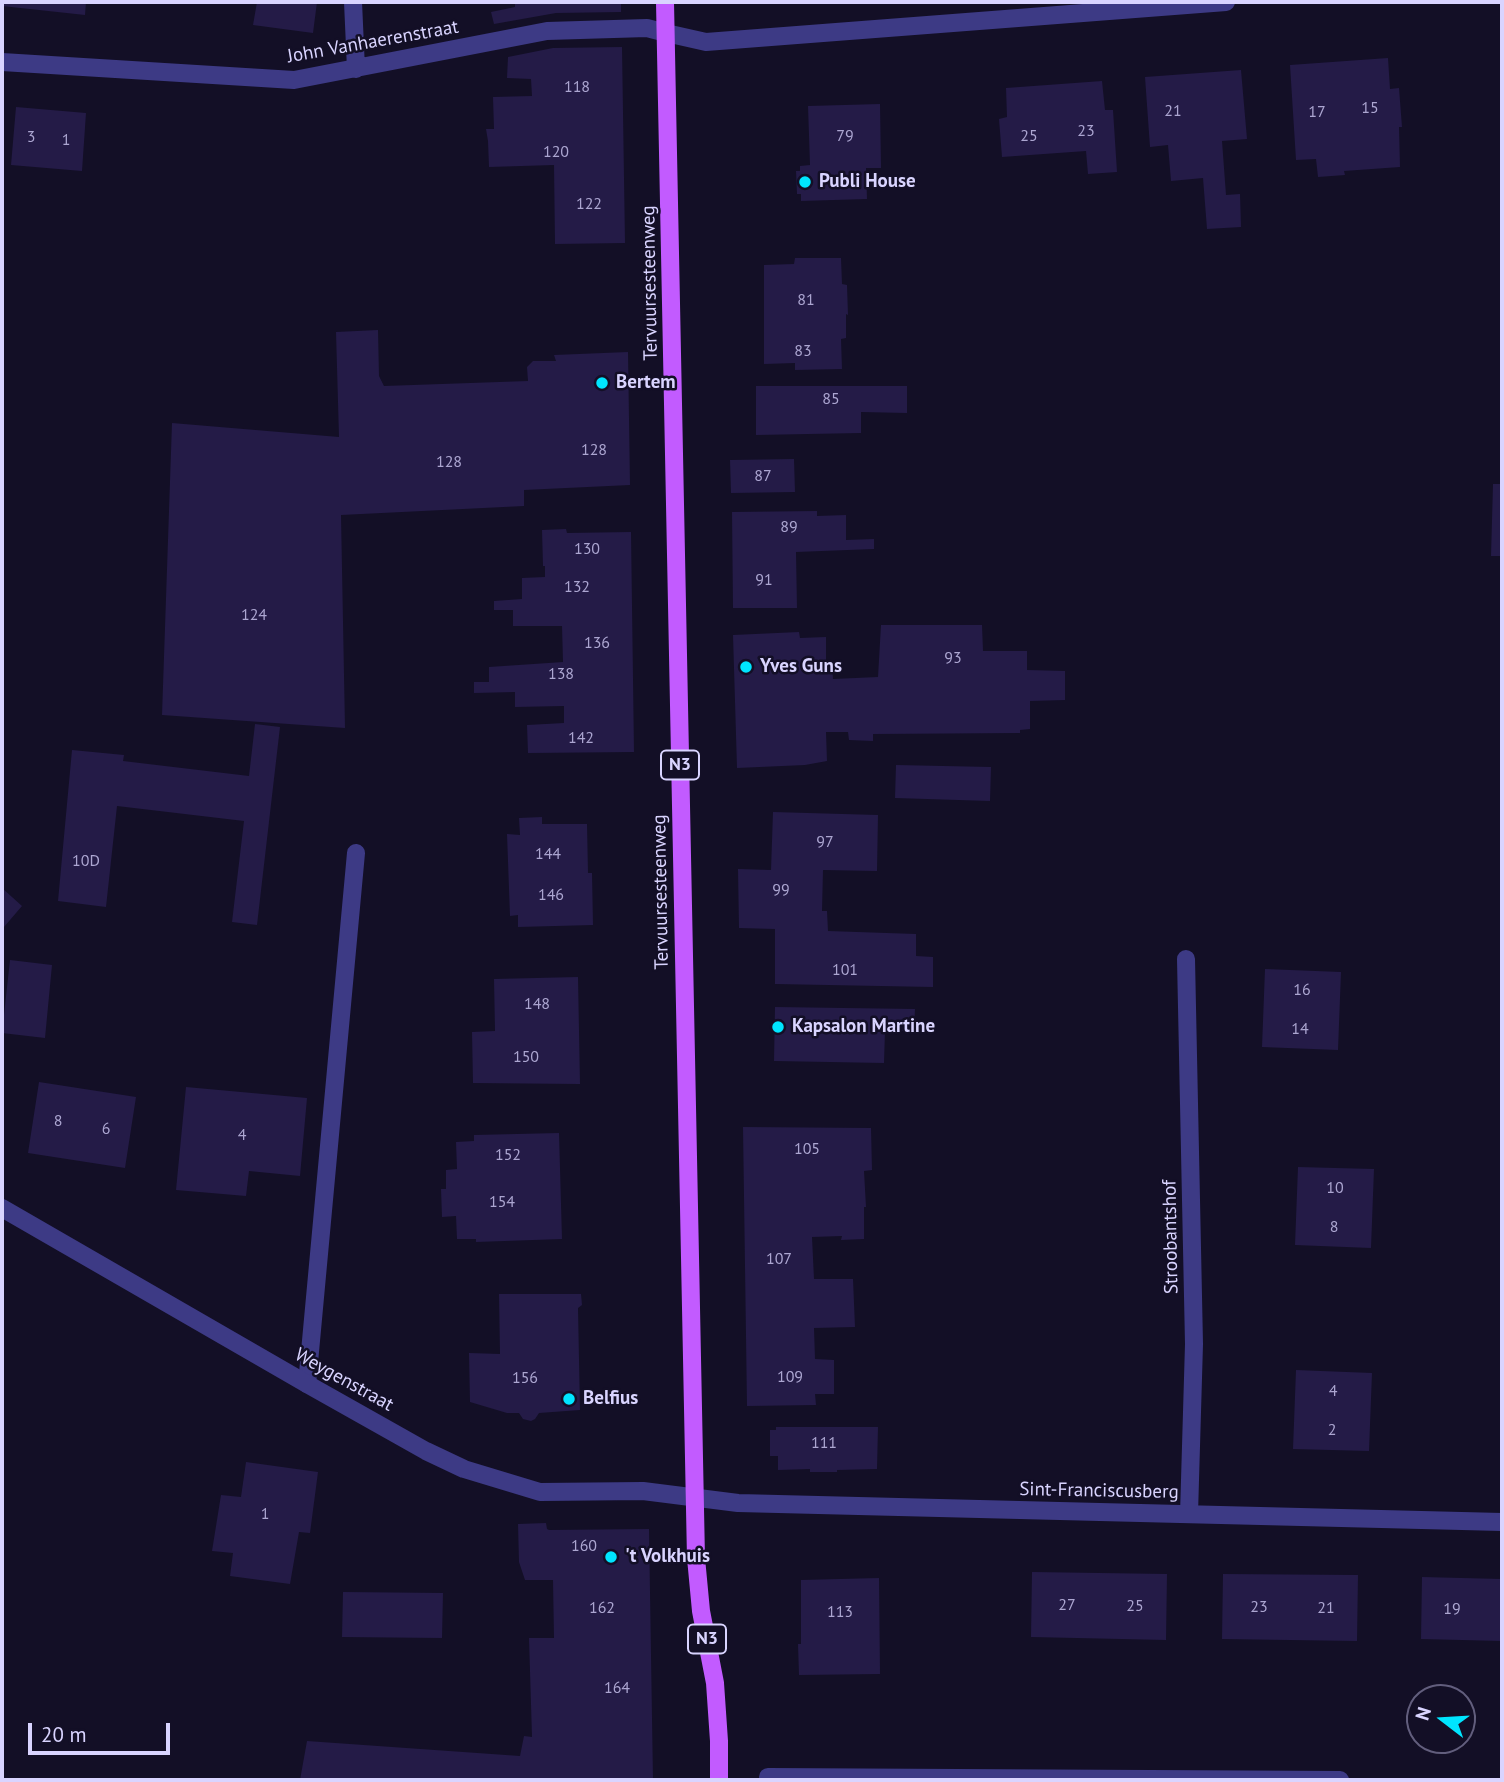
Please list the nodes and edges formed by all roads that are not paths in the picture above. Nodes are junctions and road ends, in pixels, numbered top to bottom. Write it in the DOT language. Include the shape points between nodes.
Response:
graph roads {
  1 [pos="353,2"];
  2 [pos="665,2"];
  3 [pos="1226,2"];
  4 [pos="666,33"];
  5 [pos="2,62"];
  6 [pos="356,69"];
  7 [pos="356,853"];
  8 [pos="1186,959"];
  9 [pos="2,1208"];
  10 [pos="307,1384"];
  11 [pos="694,1497"];
  12 [pos="1189,1514"];
  13 [pos="1502,1522"];
  14 [pos="768,1777"];
  15 [pos="719,1780"];
  16 [pos="1340,1780"];
  1 -- 6 [label="street"];
  2 -- 4 [label="main road, Tervuursesteenweg / N3"];
  3 -- 4 [label="street, John Vanhaerenstraat" via="706,42"];
  4 -- 6 [label="street, John Vanhaerenstraat" via="647,28 547,31"];
  4 -- 11 [label="main road, Tervuursesteenweg / N3"];
  5 -- 6 [label="street, John Vanhaerenstraat" via="294,80"];
  7 -- 10 [label="street"];
  8 -- 12 [label="street, Stroobantshof" via="1194,1344"];
  9 -- 10 [label="street, Weygenstraat"];
  10 -- 11 [label="street, Weygenstraat" via="426,1451 497,1480 540,1492 627,1491"];
  11 -- 12 [label="street, Sint-Franciscusberg" via="738,1503"];
  11 -- 15 [label="main road, Tervuursesteenweg / N3" via="700,1598 715,1683"];
  12 -- 13 [label="street, Sint-Franciscusberg"];
  14 -- 16 [label="street"];
}
